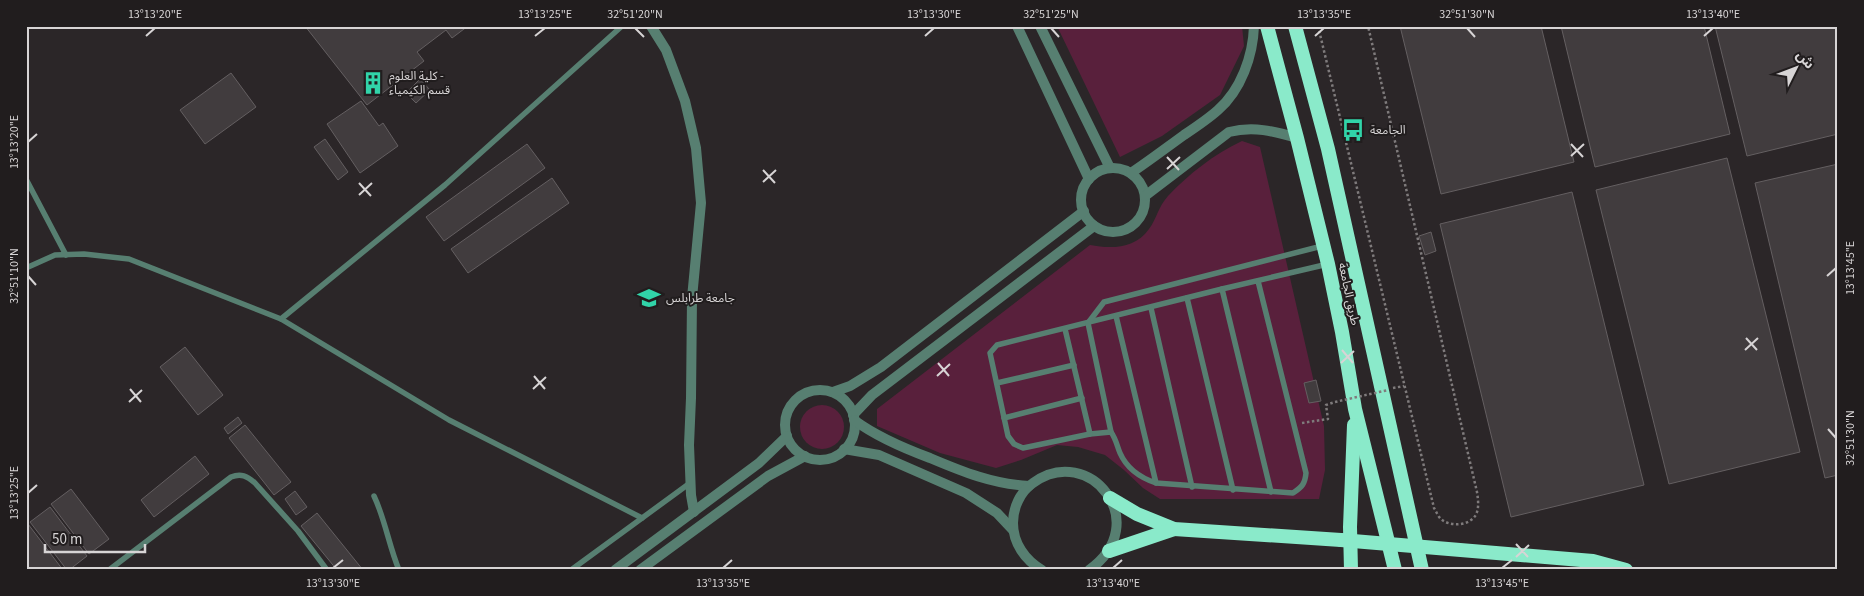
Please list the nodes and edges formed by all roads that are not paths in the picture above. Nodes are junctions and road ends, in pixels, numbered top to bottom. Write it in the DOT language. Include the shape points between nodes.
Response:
graph roads {
  1 [pos="622,26"];
  2 [pos="651,26"];
  3 [pos="1017,26"];
  4 [pos="1040,26"];
  5 [pos="1254,26"];
  6 [pos="1267,26"];
  7 [pos="1295,26"];
  8 [pos="1297,138"];
  9 [pos="1110,168"];
  10 [pos="1131,173"];
  11 [pos="26,179"];
  12 [pos="1089,179"];
  13 [pos="1145,196"];
  14 [pos="1084,212"];
  15 [pos="1094,226"];
  16 [pos="1322,246"];
  17 [pos="66,254"];
  18 [pos="1328,264"];
  19 [pos="26,268"];
  20 [pos="1258,281"];
  21 [pos="1222,289"];
  22 [pos="1186,298"];
  23 [pos="1151,308"];
  24 [pos="1116,316"];
  25 [pos="281,319"];
  26 [pos="1088,323"];
  27 [pos="1065,329"];
  28 [pos="1074,365"];
  29 [pos="997,384"];
  30 [pos="833,392"];
  31 [pos="1082,398"];
  32 [pos="1355,409"];
  33 [pos="854,418"];
  34 [pos="1004,418"];
  35 [pos="1111,432"];
  36 [pos="1090,434"];
  37 [pos="787,436"];
  38 [pos="844,449"];
  39 [pos="805,456"];
  40 [pos="690,483"];
  41 [pos="1156,483"];
  42 [pos="1029,486"];
  43 [pos="1192,487"];
  44 [pos="1233,490"];
  45 [pos="1271,492"];
  46 [pos="374,496"];
  47 [pos="1110,498"];
  48 [pos="694,512"];
  49 [pos="642,518"];
  50 [pos="1174,528"];
  51 [pos="1013,530"];
  52 [pos="1103,561"];
  53 [pos="109,570"];
  54 [pos="327,570"];
  55 [pos="399,570"];
  56 [pos="571,570"];
  57 [pos="615,570"];
  58 [pos="640,570"];
  59 [pos="1042,570"];
  60 [pos="1089,570"];
  61 [pos="1351,570"];
  62 [pos="1395,570"];
  63 [pos="1422,570"];
  64 [pos="1626,570"];
  1 -- 25 [label="lane" via="445,185"];
  2 -- 40 [label="street" via="666,50 685,101 696,148 701,203 692,298"];
  3 -- 12 [label="street"];
  4 -- 9 [label="street"];
  5 -- 10 [label="street" via="1245,72 1225,103"];
  6 -- 8 [label="highway, طريق الجامعة"];
  7 -- 63 [label="highway, طريق الجامعة" via="1328,149"];
  8 -- 13 [label="street" via="1262,129 1230,132"];
  8 -- 16 [label="highway, طريق الجامعة"];
  9 -- 10 [label="street"];
  9 -- 12 [label="street"];
  10 -- 13 [label="street"];
  11 -- 17 [label="lane"];
  12 -- 14 [label="street" via="1082,194"];
  13 -- 15 [label="street" via="1142,214 1130,228 1112,232"];
  14 -- 15 [label="street"];
  14 -- 30 [label="street" via="881,367 850,386"];
  15 -- 33 [label="street" via="872,395"];
  16 -- 18 [label="highway, طريق الجامعة"];
  16 -- 26 [label="lane" via="1104,302"];
  17 -- 19 [label="lane" via="55,255"];
  17 -- 25 [label="lane" via="129,258"];
  18 -- 20 [label="lane"];
  18 -- 32 [label="highway, طريق الجامعة"];
  20 -- 21 [label="lane"];
  20 -- 45 [label="lane" via="1306,473 1303,487 1293,493"];
  21 -- 22 [label="lane"];
  21 -- 45 [label="lane"];
  22 -- 23 [label="lane"];
  22 -- 44 [label="lane"];
  23 -- 24 [label="lane"];
  23 -- 43 [label="lane"];
  24 -- 26 [label="lane"];
  24 -- 41 [label="lane"];
  25 -- 49 [label="lane" via="449,420"];
  26 -- 27 [label="lane"];
  26 -- 35 [label="lane"];
  27 -- 28 [label="lane"];
  27 -- 29 [label="lane" via="997,345 990,353"];
  28 -- 29 [label="lane"];
  28 -- 31 [label="lane"];
  29 -- 34 [label="lane"];
  30 -- 33 [label="street" via="849,406"];
  30 -- 37 [label="street" via="814,390 796,399 786,416"];
  31 -- 34 [label="lane"];
  31 -- 36 [label="lane"];
  32 -- 61 [label="highway"];
  32 -- 62 [label="highway, طريق الجامعة"];
  33 -- 38 [label="street" via="853,436"];
  33 -- 42 [label="street" via="883,439 976,477 1008,485"];
  34 -- 36 [label="lane" via="1008,436 1023,448"];
  35 -- 36 [label="lane"];
  35 -- 41 [label="lane" via="1128,465 1143,478"];
  37 -- 39 [label="street" via="794,448"];
  37 -- 48 [label="street" via="759,463"];
  38 -- 39 [label="street" via="826,459"];
  38 -- 51 [label="street" via="878,455 966,493 997,513"];
  39 -- 58 [label="street" via="762,480"];
  40 -- 48 [label="street"];
  40 -- 49 [label="lane"];
  41 -- 43 [label="lane"];
  42 -- 47 [label="street" via="1053,473 1066,472 1092,479"];
  42 -- 51 [label="street" via="1016,506"];
  43 -- 44 [label="lane"];
  44 -- 45 [label="lane"];
  46 -- 55 [label="lane"];
  47 -- 50 [label="highway" via="1137,514"];
  47 -- 52 [label="street" via="1116,511 1117,525 1115,539"];
  48 -- 57 [label="street"];
  49 -- 56 [label="lane"];
  50 -- 52 [label="highway"];
  50 -- 64 [label="highway, bridge" via="1593,561"];
  51 -- 59 [label="street" via="1024,556"];
  52 -- 60 [label="street"];
  53 -- 54 [label="lane" via="239,474 255,483 298,531"];
}
